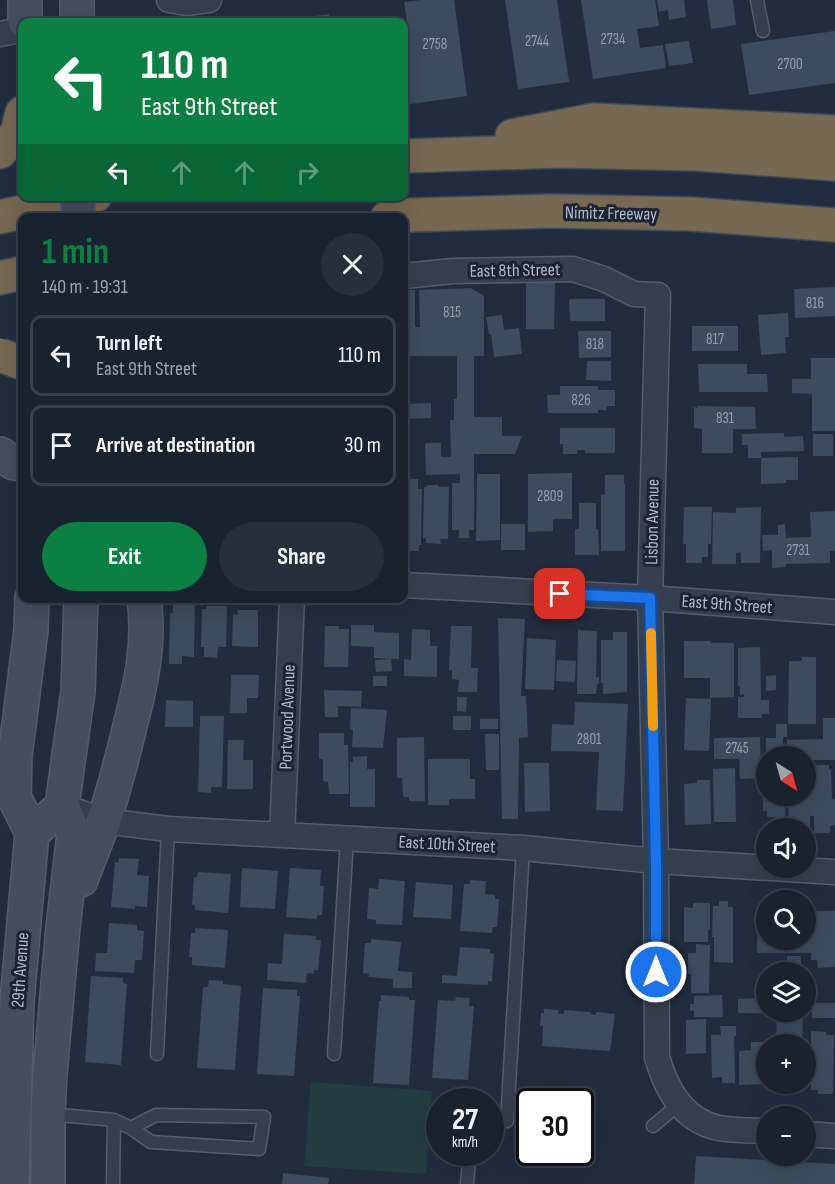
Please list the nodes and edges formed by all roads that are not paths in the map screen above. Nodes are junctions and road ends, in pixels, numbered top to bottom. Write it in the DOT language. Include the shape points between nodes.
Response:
graph roads {
  1 [pos="25,0"];
  2 [pos="77,0"];
  3 [pos="169,0"];
  4 [pos="209,0"];
  5 [pos="758,0"];
  6 [pos="25,18"];
  7 [pos="77,18"];
  8 [pos="18,31"];
  9 [pos="763,31"];
  10 [pos="0,34"];
  11 [pos="18,129"];
  12 [pos="835,132"];
  13 [pos="0,152"];
  14 [pos="408,155"];
  15 [pos="835,164"];
  16 [pos="72,201"];
  17 [pos="18,213"];
  18 [pos="18,213"];
  19 [pos="484,213"];
  20 [pos="408,215"];
  21 [pos="0,217"];
  22 [pos="835,225"];
  23 [pos="408,231"];
  24 [pos="18,274"];
  25 [pos="408,276"];
  26 [pos="0,278"];
  27 [pos="658,295"];
  28 [pos="18,343"];
  29 [pos="0,348"];
  30 [pos="0,356"];
  31 [pos="18,362"];
  32 [pos="408,585"];
  33 [pos="650,598"];
  34 [pos="32,603"];
  35 [pos="81,603"];
  36 [pos="145,603"];
  37 [pos="292,603"];
  38 [pos="835,612"];
  39 [pos="62,806"];
  40 [pos="104,821"];
  41 [pos="168,829"];
  42 [pos="32,833"];
  43 [pos="282,835"];
  44 [pos="347,839"];
  45 [pos="523,848"];
  46 [pos="656,861"];
  47 [pos="835,873"];
  48 [pos="63,927"];
  49 [pos="334,1053"];
  50 [pos="157,1054"];
  51 [pos="679,1104"];
  52 [pos="24,1113"];
  53 [pos="114,1120"];
  54 [pos="504,1121"];
  55 [pos="653,1126"];
  56 [pos="131,1128"];
  57 [pos="756,1130"];
  58 [pos="816,1135"];
  59 [pos="835,1136"];
  60 [pos="469,1166"];
  61 [pos="12,1184"];
  62 [pos="48,1184"];
  63 [pos="113,1184"];
  64 [pos="467,1184"];
  1 -- 6 [label="main road"];
  2 -- 7 [label="main road"];
  3 -- 4 [label="street"];
  5 -- 9 [label="lane"];
  8 -- 10 [label="street"];
  11 -- 13 [label="highway"];
  12 -- 14 [label="highway" via="594,120"];
  14 -- 15 [label="highway" via="560,151 697,154"];
  16 -- 17 [label="highway"];
  18 -- 21 [label="highway"];
  19 -- 20 [label="highway, Nimitz Freeway"];
  19 -- 22 [label="highway, Nimitz Freeway" via="691,214"];
  19 -- 23 [label="highway"];
  24 -- 26 [label="highway"];
  25 -- 27 [label="street, East 8th Street" via="573,269 634,294"];
  27 -- 33 [label="street, Lisbon Avenue"];
  28 -- 29 [label="highway"];
  30 -- 31 [label="highway, bridge"];
  32 -- 33 [label="street, East 9th Street"];
  33 -- 38 [label="street, East 9th Street"];
  33 -- 46 [label="street, Lisbon Avenue"];
  34 -- 42 [label="main road" via="31,630 8,768 14,797"];
  35 -- 39 [label="main road" via="78,691"];
  36 -- 40 [label="main road" via="146,651"];
  37 -- 43 [label="street, Portwood Avenue"];
  39 -- 40 [label="street, East 10th Street"];
  39 -- 42 [label="main road"];
  39 -- 48 [label="main road, 29th Avenue" via="74,834"];
  40 -- 41 [label="street, East 10th Street"];
  40 -- 48 [label="main road"];
  41 -- 43 [label="street, East 10th Street"];
  41 -- 50 [label="lane"];
  42 -- 52 [label="main road, 29th Avenue" via="17,1001"];
  43 -- 44 [label="street, East 10th Street"];
  44 -- 45 [label="street, East 10th Street"];
  44 -- 49 [label="lane"];
  45 -- 46 [label="street, East 10th Street"];
  45 -- 54 [label="lane"];
  46 -- 47 [label="street, East 10th Street"];
  46 -- 51 [label="street, Lisbon Avenue" via="657,1058 662,1076"];
  48 -- 52 [label="main road, 29th Avenue" via="50,1074"];
  51 -- 55 [label="lane"];
  51 -- 57 [label="street" via="704,1123"];
  52 -- 53 [label="lane"];
  52 -- 61 [label="main road, 29th Avenue"];
  52 -- 62 [label="main road, 29th Avenue"];
  53 -- 56 [label="lane"];
  53 -- 63 [label="lane"];
  56 -- 56 [label="lane" via="151,1142 259,1149 264,1117 156,1114"];
  58 -- 59 [label="street"];
  60 -- 64 [label="lane"];
}
